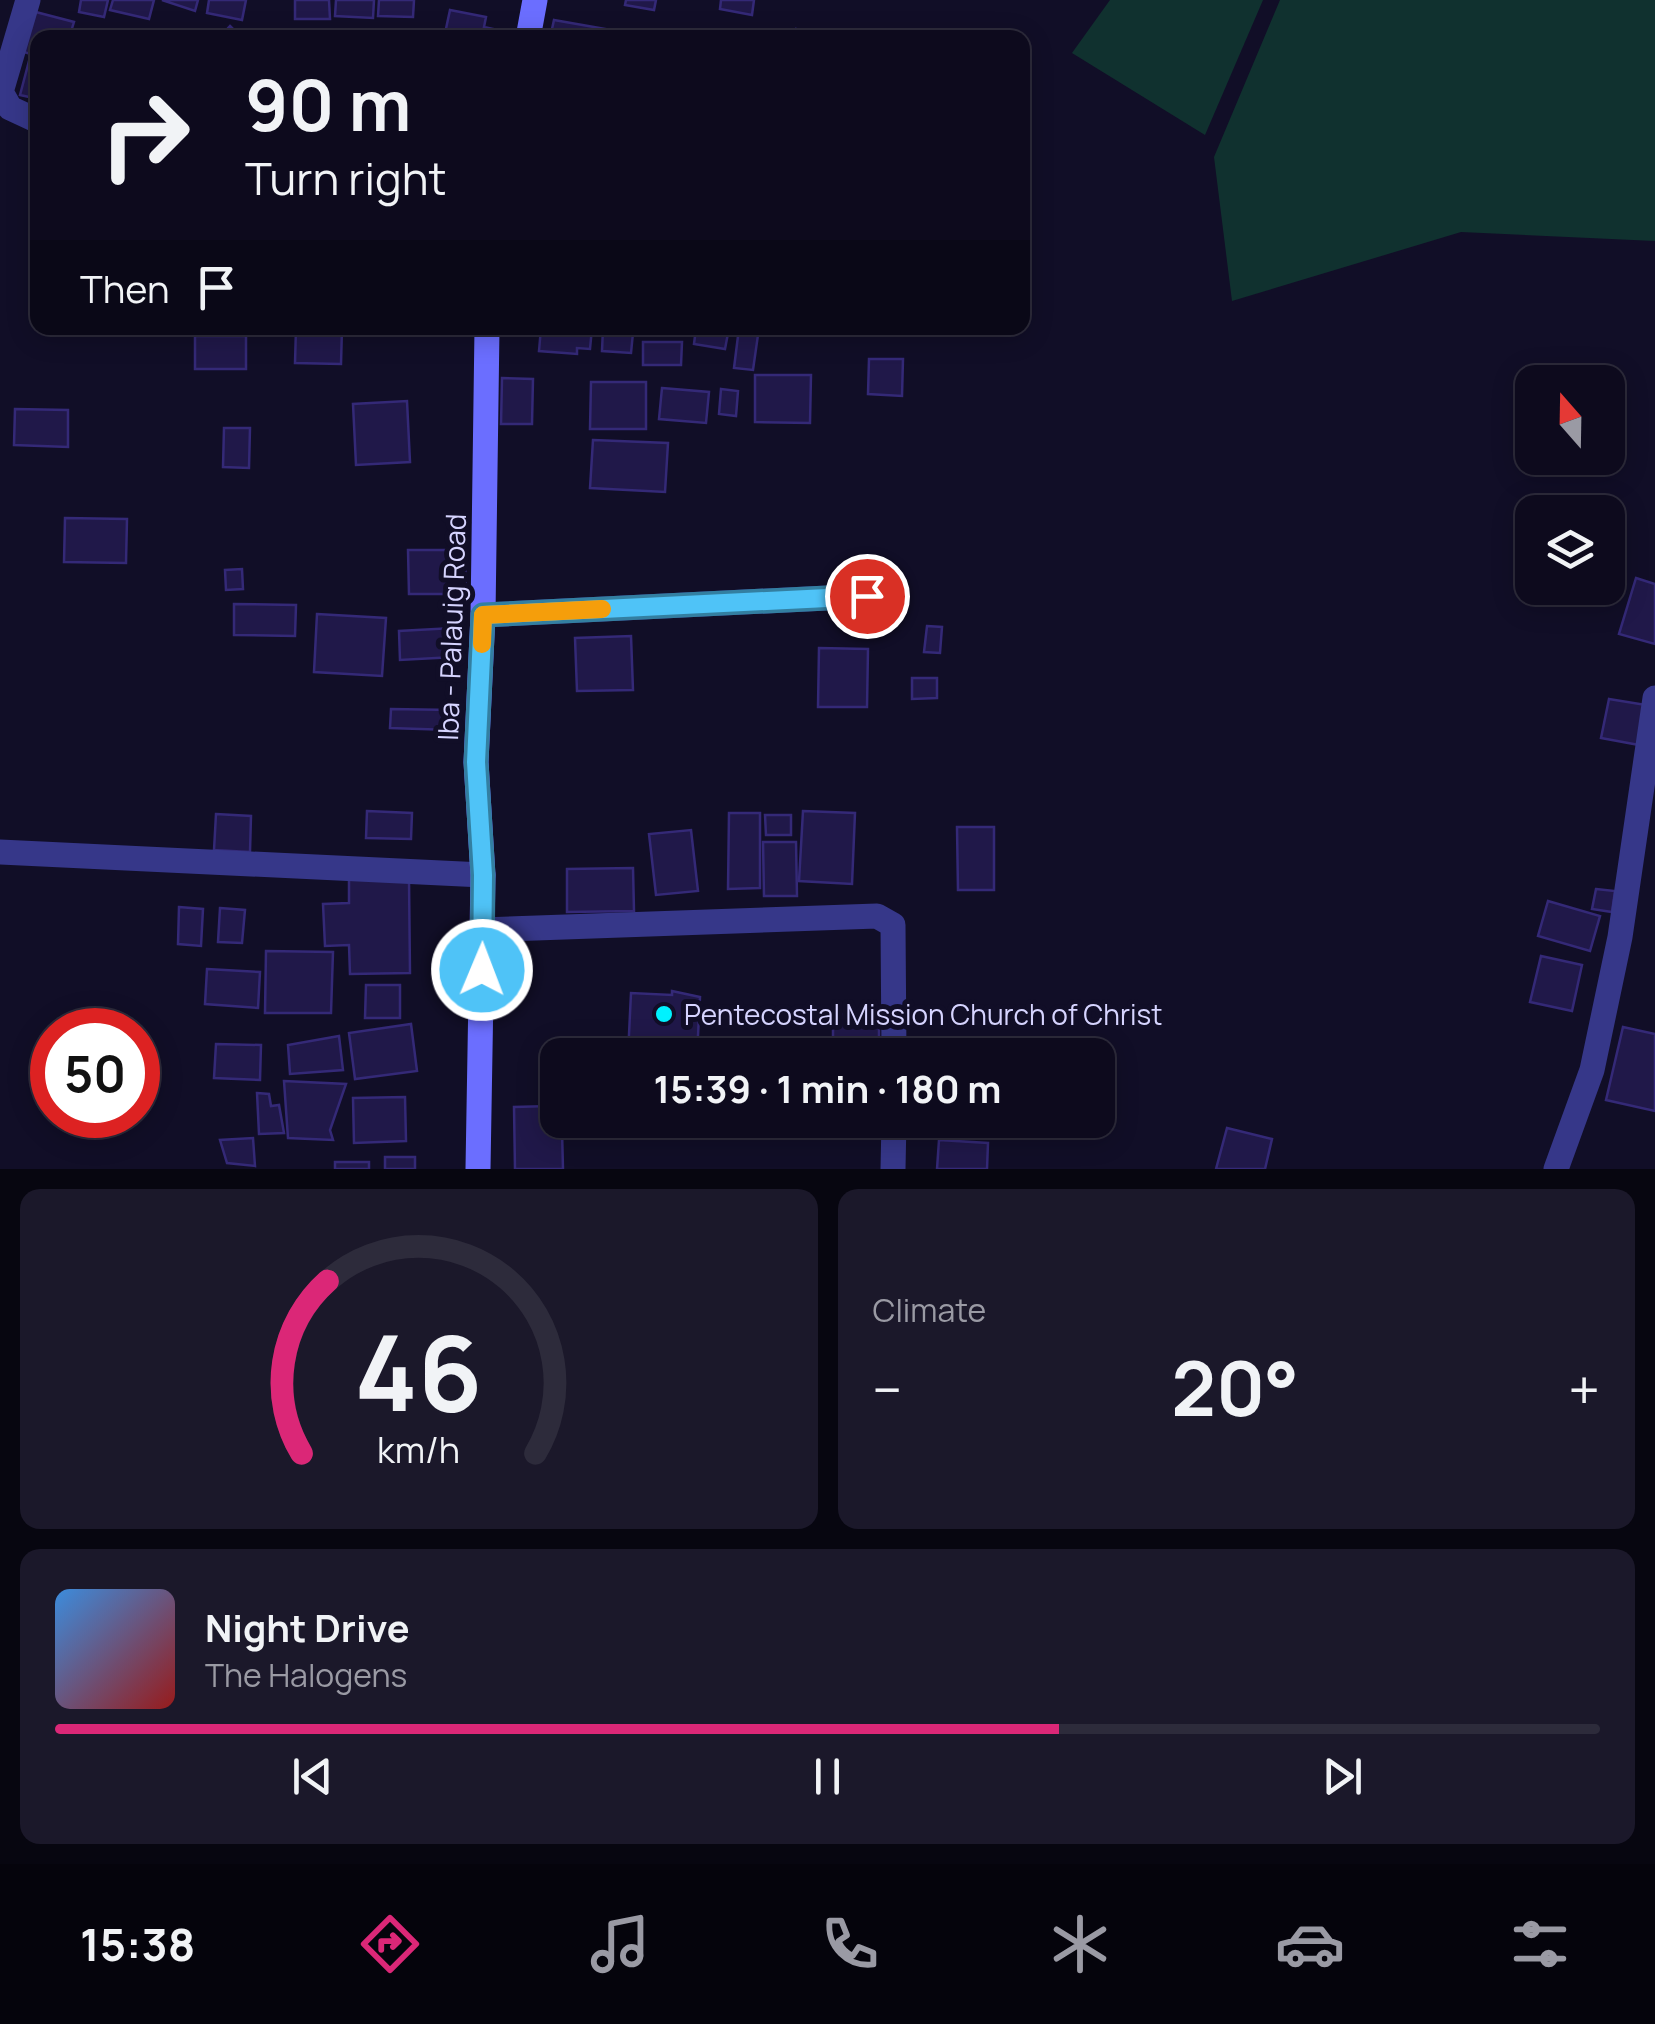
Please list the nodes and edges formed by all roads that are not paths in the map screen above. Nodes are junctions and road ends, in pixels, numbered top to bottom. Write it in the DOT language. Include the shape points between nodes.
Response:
graph roads {
  1 [pos="28,0"];
  2 [pos="535,0"];
  3 [pos="529,30"];
  4 [pos="30,117"];
  5 [pos="487,335"];
  6 [pos="867,596"];
  7 [pos="483,615"];
  8 [pos="1655,698"];
  9 [pos="0,852"];
  10 [pos="483,875"];
  11 [pos="482,930"];
  12 [pos="894,1038"];
  13 [pos="894,1138"];
  14 [pos="478,1169"];
  15 [pos="893,1169"];
  16 [pos="1556,1169"];
  1 -- 4 [label="street" via="1,92 10,108"];
  2 -- 3 [label="main road"];
  5 -- 7 [label="main road, Iba - Palauig Road"];
  6 -- 7 [label="street"];
  7 -- 10 [label="main road, Iba - Palauig Road" via="476,762"];
  8 -- 16 [label="street" via="1620,937 1596,1051"];
  9 -- 10 [label="street"];
  10 -- 11 [label="main road, Iba - Palauig Road"];
  11 -- 12 [label="street" via="877,916 893,925"];
  11 -- 14 [label="main road, Iba - Palauig Road"];
  13 -- 15 [label="street"];
}
